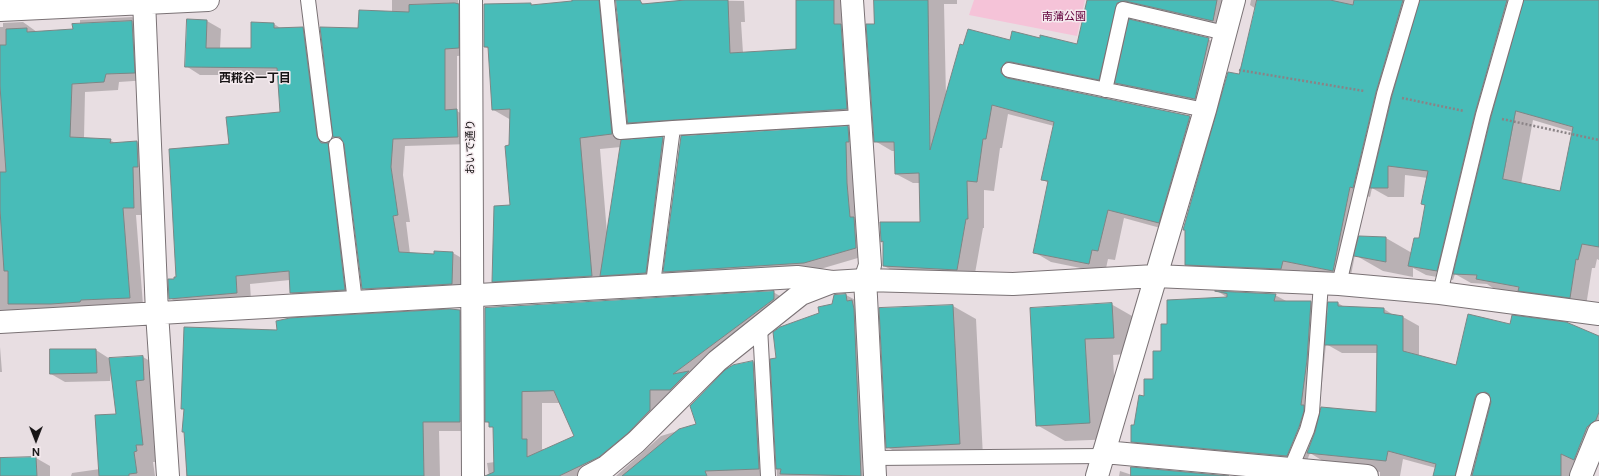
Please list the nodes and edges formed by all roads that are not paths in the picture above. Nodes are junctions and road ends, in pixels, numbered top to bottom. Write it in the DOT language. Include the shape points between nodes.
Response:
graph roads {
  1 [pos="208,0"];
  2 [pos="308,0"];
  3 [pos="471,0"];
  4 [pos="607,0"];
  5 [pos="852,0"];
  6 [pos="1234,0"];
  7 [pos="1412,0"];
  8 [pos="1516,0"];
  9 [pos="144,2"];
  10 [pos="0,10"];
  11 [pos="1225,33"];
  12 [pos="1009,70"];
  13 [pos="1105,90"];
  14 [pos="1205,110"];
  15 [pos="861,117"];
  16 [pos="672,128"];
  17 [pos="325,135"];
  18 [pos="336,145"];
  19 [pos="1155,276"];
  20 [pos="866,280"];
  21 [pos="832,282"];
  22 [pos="1330,283"];
  23 [pos="653,284"];
  24 [pos="1440,292"];
  25 [pos="472,295"];
  26 [pos="355,302"];
  27 [pos="157,313"];
  28 [pos="1599,314"];
  29 [pos="0,322"];
  30 [pos="760,327"];
  31 [pos="1482,400"];
  32 [pos="1599,432"];
  33 [pos="1101,461"];
  34 [pos="875,467"];
  35 [pos="1291,468"];
  36 [pos="1332,474"];
  37 [pos="168,476"];
  38 [pos="473,476"];
  39 [pos="589,476"];
  40 [pos="768,476"];
  41 [pos="1367,476"];
  42 [pos="1463,476"];
  43 [pos="1582,476"];
  1 -- 9 [label="street"];
  2 -- 17 [label="lane"];
  3 -- 25 [label="street, おいで通り"];
  4 -- 16 [label="lane" via="620,132"];
  5 -- 15 [label="street"];
  6 -- 11 [label="street"];
  7 -- 22 [label="lane"];
  8 -- 24 [label="lane" via="1483,115"];
  9 -- 10 [label="street"];
  9 -- 27 [label="street"];
  11 -- 13 [label="lane" via="1123,9"];
  11 -- 14 [label="street"];
  12 -- 13 [label="lane"];
  13 -- 14 [label="lane"];
  14 -- 19 [label="street"];
  15 -- 16 [label="lane"];
  15 -- 20 [label="street" via="870,265"];
  16 -- 23 [label="lane"];
  18 -- 26 [label="lane"];
  19 -- 20 [label="street" via="1013,284"];
  19 -- 22 [label="street"];
  19 -- 33 [label="street"];
  20 -- 21 [label="street"];
  20 -- 34 [label="street"];
  21 -- 23 [label="street" via="797,277"];
  21 -- 30 [label="street" via="801,294"];
  22 -- 24 [label="street"];
  22 -- 35 [label="lane" via="1312,412"];
  23 -- 25 [label="street"];
  24 -- 28 [label="street"];
  25 -- 26 [label="street"];
  25 -- 38 [label="street, おいで通り"];
  26 -- 27 [label="street"];
  27 -- 29 [label="street"];
  27 -- 37 [label="street"];
  30 -- 39 [label="street" via="717,361 636,442 606,467"];
  30 -- 40 [label="lane"];
  31 -- 42 [label="lane"];
  32 -- 43 [label="street"];
  33 -- 34 [label="lane"];
  33 -- 35 [label="street"];
  35 -- 36 [label="street"];
  36 -- 41 [label="street"];
}
